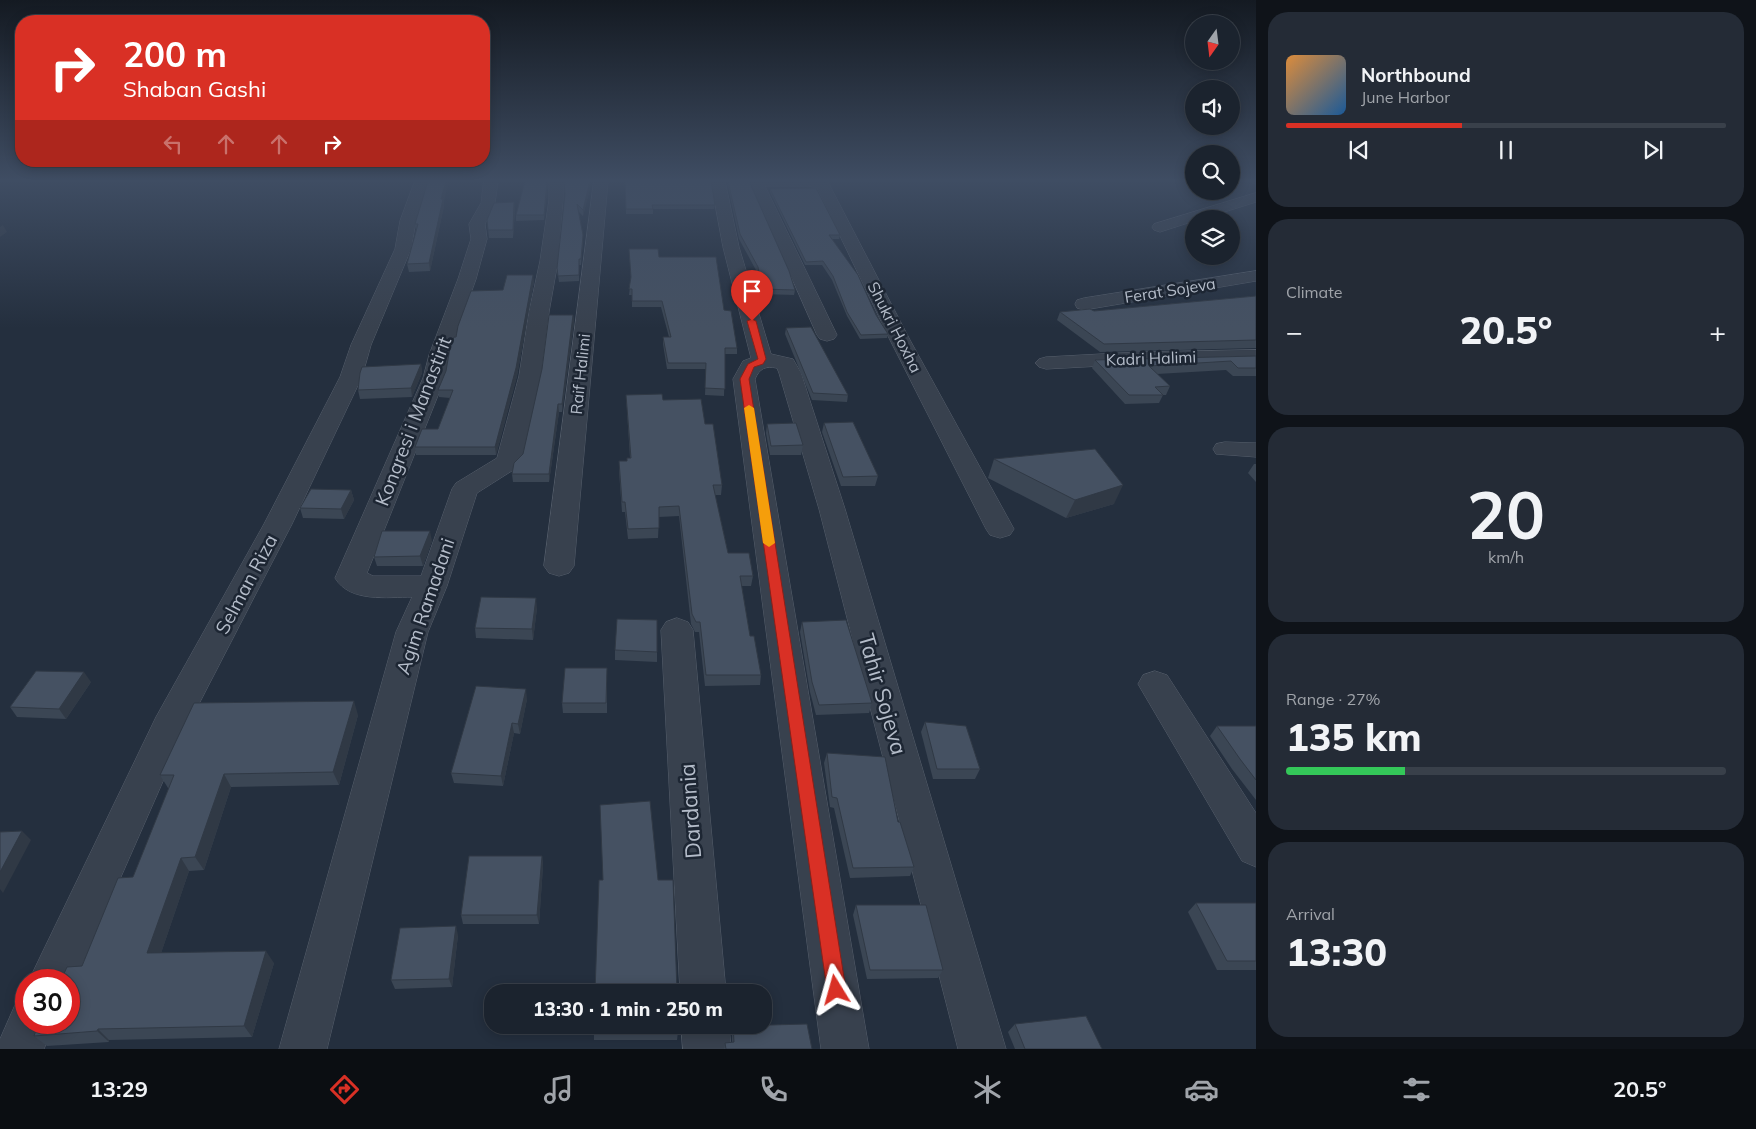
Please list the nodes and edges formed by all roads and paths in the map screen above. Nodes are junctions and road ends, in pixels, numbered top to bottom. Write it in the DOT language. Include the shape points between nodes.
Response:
graph roads {
  1 [pos="406,230"];
  2 [pos="478,230"];
  3 [pos="553,230"];
  4 [pos="596,230"];
  5 [pos="728,230"];
  6 [pos="778,230"];
  7 [pos="845,230"];
  8 [pos="1256,276"];
  9 [pos="1084,304"];
  10 [pos="827,335"];
  11 [pos="1256,356"];
  12 [pos="762,359"];
  13 [pos="1046,363"];
  14 [pos="1225,449"];
  15 [pos="1256,450"];
  16 [pos="1000,529"];
  17 [pos="559,566"];
  18 [pos="432,586"];
  19 [pos="677,630"];
  20 [pos="1155,684"];
  21 [pos="1256,848"];
  22 [pos="57,969"];
  23 [pos="702,984"];
  24 [pos="27,1034"];
  25 [pos="706,1034"];
  26 [pos="20,1049"];
  27 [pos="303,1049"];
  28 [pos="707,1049"];
  29 [pos="845,1049"];
  30 [pos="982,1049"];
  1 -- 22 [label="street, Selman Riza" via="403,249 361,345 351,377 278,524 169,727"];
  2 -- 18 [label="street, Kongresi i Manastirit" via="479,239 467,280 439,355 434,378 350,578 370,587"];
  3 -- 18 [label="street, Agim Ramadani" via="530,376 509,462 465,489"];
  4 -- 17 [label="street, Raif Halimi"];
  5 -- 12 [label="street"];
  6 -- 10 [label="street, Shukri Hoxha"];
  7 -- 16 [label="street, Shukri Hoxha"];
  8 -- 9 [label="street, Ferat Sojeva"];
  11 -- 13 [label="street, Kadri Halimi"];
  12 -- 29 [label="street" via="751,366 744,379"];
  12 -- 30 [label="street, Tahir Sojeva" via="786,363 793,382 832,509"];
  14 -- 15 [label="street"];
  18 -- 27 [label="street, Agim Ramadani" via="412,632"];
  19 -- 23 [label="street, Dardania"];
  20 -- 21 [label="street"];
  24 -- 26 [label="street"];
  25 -- 28 [label="street"];
}
